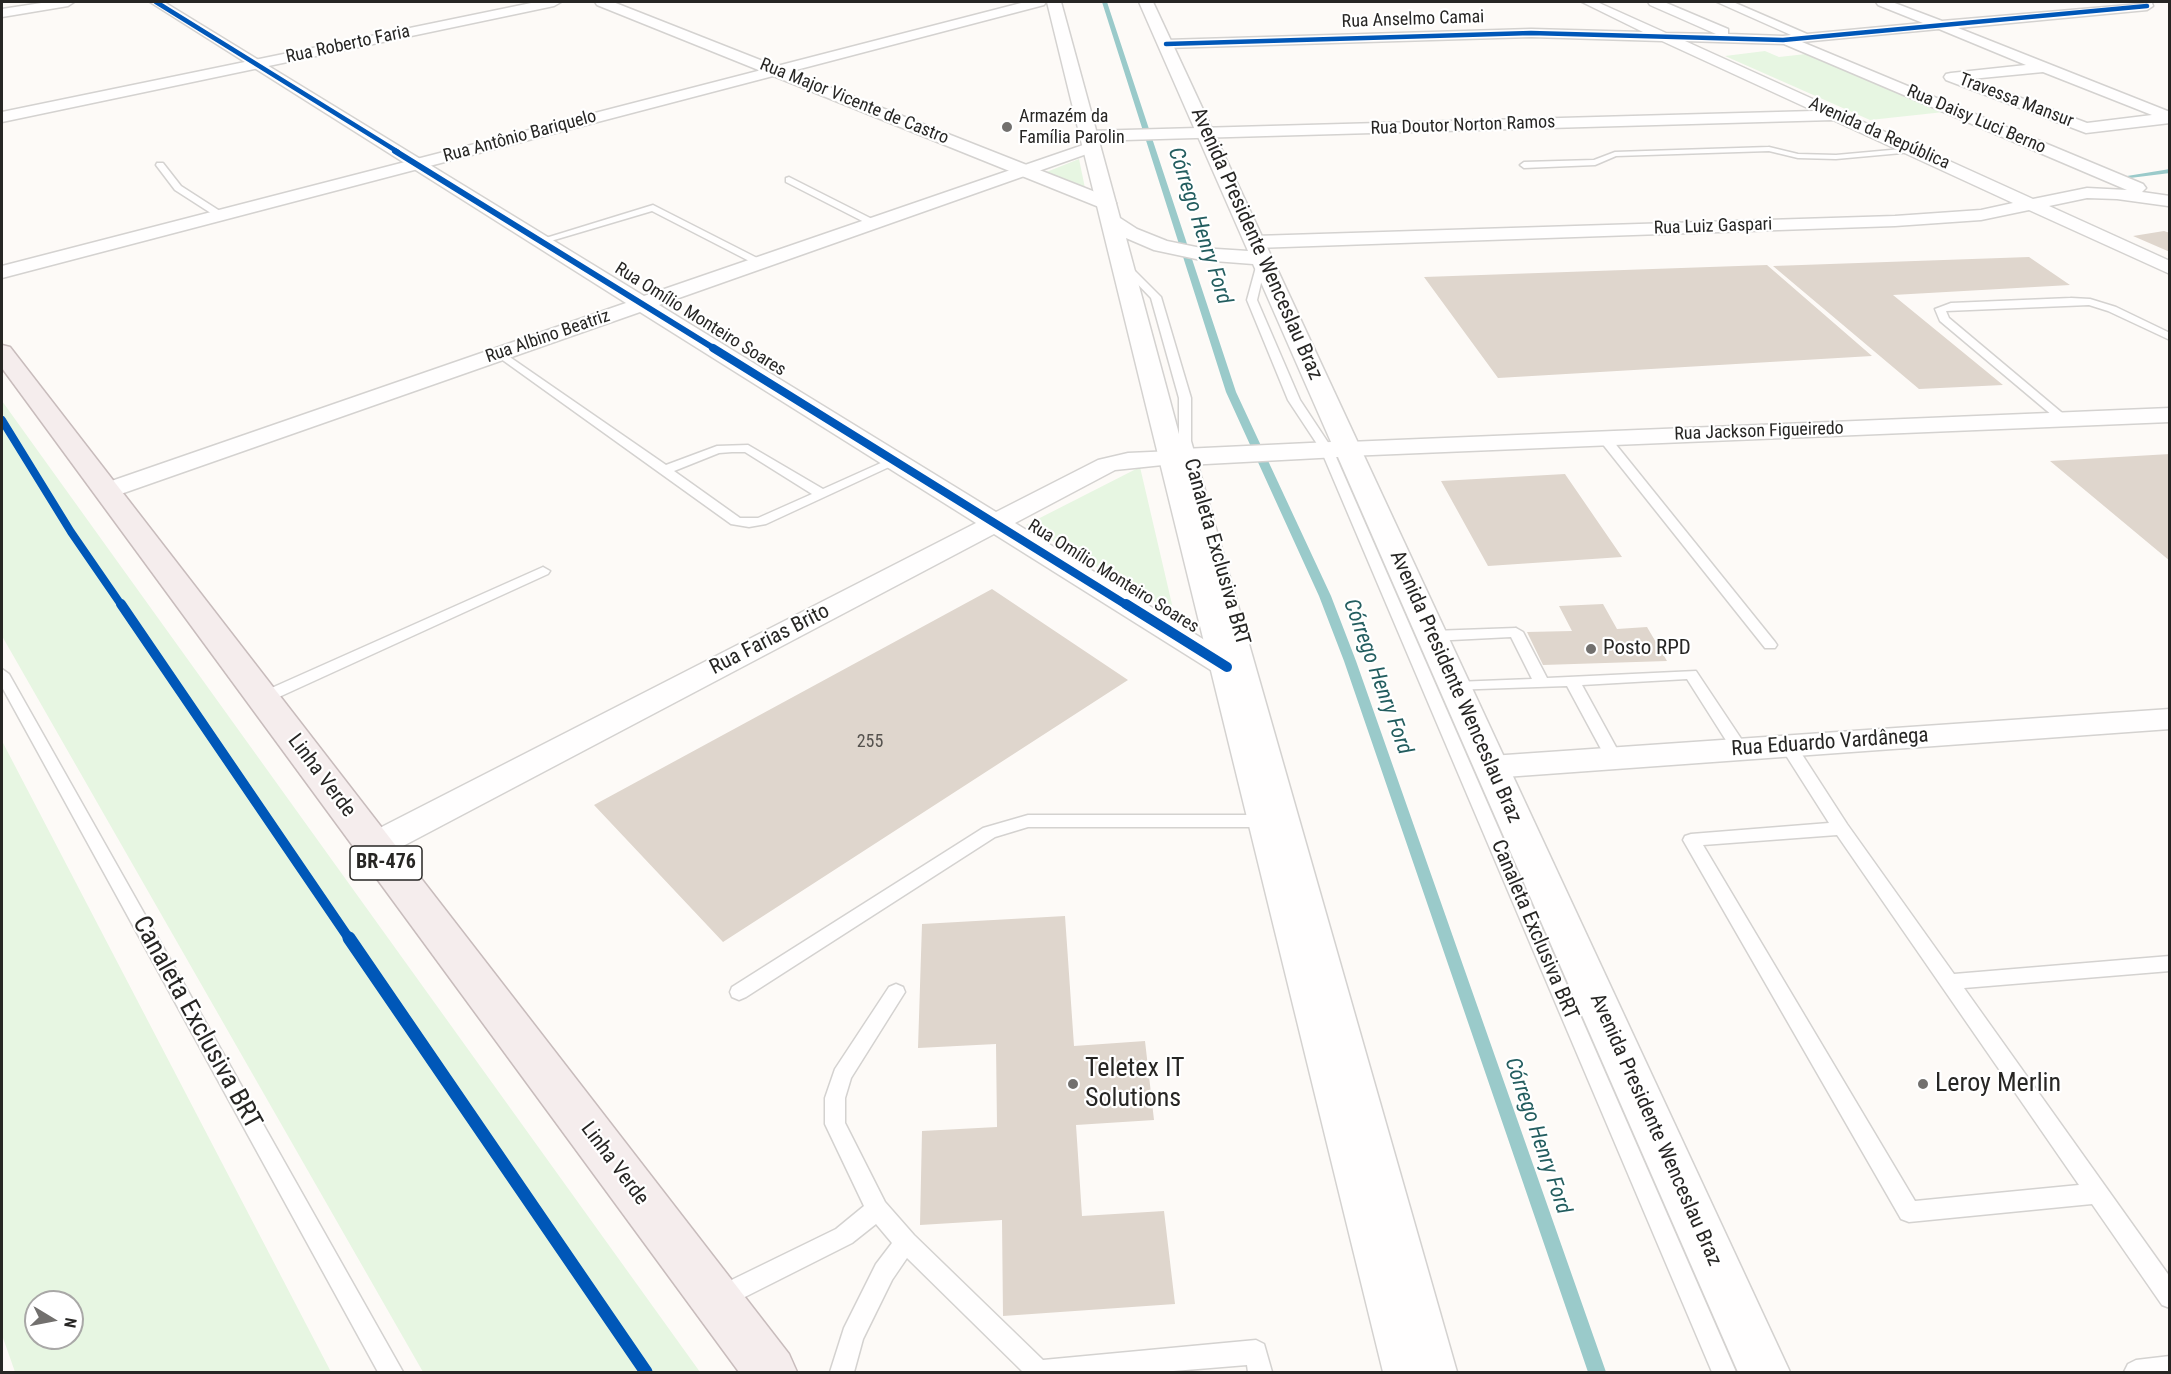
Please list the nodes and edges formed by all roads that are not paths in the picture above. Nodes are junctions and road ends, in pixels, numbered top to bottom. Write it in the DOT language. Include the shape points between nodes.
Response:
graph roads {
  1 [pos="68,2"];
  2 [pos="156,2"];
  3 [pos="554,2"];
  4 [pos="602,2"];
  5 [pos="1038,2"];
  6 [pos="1054,2"];
  7 [pos="1146,2"];
  8 [pos="1588,2"];
  9 [pos="1654,2"];
  10 [pos="1723,2"];
  11 [pos="1882,2"];
  12 [pos="2146,6"];
  13 [pos="2,13"];
  14 [pos="1942,26"];
  15 [pos="1660,35"];
  16 [pos="1809,38"];
  17 [pos="1739,39"];
  18 [pos="1783,39"];
  19 [pos="1166,44"];
  20 [pos="256,64"];
  21 [pos="2045,67"];
  22 [pos="774,70"];
  23 [pos="1836,115"];
  24 [pos="2,117"];
  25 [pos="2169,118"];
  26 [pos="1196,133"];
  27 [pos="1090,142"];
  28 [pos="1913,150"];
  29 [pos="417,164"];
  30 [pos="160,165"];
  31 [pos="1524,165"];
  32 [pos="1026,171"];
  33 [pos="789,180"];
  34 [pos="2139,189"];
  35 [pos="2101,193"];
  36 [pos="2168,201"];
  37 [pos="2034,205"];
  38 [pos="1109,212"];
  39 [pos="220,215"];
  40 [pos="2059,217"];
  41 [pos="875,224"];
  42 [pos="2034,224"];
  43 [pos="1987,232"];
  44 [pos="541,241"];
  45 [pos="1126,248"];
  46 [pos="1254,253"];
  47 [pos="760,264"];
  48 [pos="2169,268"];
  49 [pos="2,272"];
  50 [pos="643,304"];
  51 [pos="2169,337"];
  52 [pos="2,352"];
  53 [pos="501,354"];
  54 [pos="2169,415"];
  55 [pos="2063,419"];
  56 [pos="1605,438"];
  57 [pos="1331,450"];
  58 [pos="1189,457"];
  59 [pos="896,461"];
  60 [pos="665,470"];
  61 [pos="106,491"];
  62 [pos="822,494"];
  63 [pos="996,523"];
  64 [pos="543,572"];
  65 [pos="1432,636"];
  66 [pos="1770,645"];
  67 [pos="1227,667"];
  68 [pos="2,674"];
  69 [pos="1572,681"];
  70 [pos="1542,683"];
  71 [pos="1455,687"];
  72 [pos="263,698"];
  73 [pos="2169,719"];
  74 [pos="1788,746"];
  75 [pos="1740,749"];
  76 [pos="1614,758"];
  77 [pos="1491,767"];
  78 [pos="1266,821"];
  79 [pos="1841,828"];
  80 [pos="374,846"];
  81 [pos="2169,963"];
  82 [pos="1949,982"];
  83 [pos="740,992"];
  84 [pos="896,992"];
  85 [pos="2097,1193"];
  86 [pos="878,1209"];
  87 [pos="906,1242"];
  88 [pos="2169,1297"];
  89 [pos="716,1299"];
  90 [pos="2169,1368"];
  91 [pos="391,1372"];
  92 [pos="771,1372"];
  93 [pos="842,1372"];
  94 [pos="1038,1372"];
  95 [pos="1260,1372"];
  96 [pos="1409,1372"];
  97 [pos="1445,1372"];
  98 [pos="1724,1372"];
  99 [pos="1764,1372"];
  100 [pos="2136,1372"];
  1 -- 13 [label="street"];
  2 -- 20 [label="street, Rua Omílio Monteiro Soares"];
  3 -- 20 [label="main road, Rua Roberto Faria"];
  4 -- 22 [label="main road, Rua Major Vicente de Castro"];
  5 -- 22 [label="main road, Rua Antônio Bariquelo"];
  6 -- 27 [label="main road"];
  7 -- 19 [label="main road, Avenida Presidente Wenceslau Braz"];
  8 -- 15 [label="street, Avenida da República"];
  9 -- 17 [label="street"];
  10 -- 16 [label="street"];
  11 -- 14 [label="street"];
  12 -- 14 [label="street, Rua Anselmo Camai"];
  14 -- 16 [label="street, Rua Anselmo Camai"];
  14 -- 21 [label="street"];
  15 -- 17 [label="street, Rua Anselmo Camai"];
  15 -- 19 [label="street, Rua Anselmo Camai" via="1532,33"];
  15 -- 23 [label="street, Avenida da República"];
  16 -- 18 [label="street, Rua Anselmo Camai"];
  17 -- 18 [label="street, Rua Anselmo Camai"];
  18 -- 34 [label="street, Rua Daisy Luci Berno"];
  19 -- 26 [label="main road, Avenida Presidente Wenceslau Braz"];
  20 -- 24 [label="main road, Rua Roberto Faria"];
  20 -- 29 [label="street, Rua Omílio Monteiro Soares"];
  21 -- 25 [label="street"];
  21 -- 25 [label="street, Travessa Mansur" via="1951,77 2086,128"];
  22 -- 29 [label="main road, Rua Antônio Bariquelo"];
  22 -- 32 [label="main road, Rua Major Vicente de Castro"];
  23 -- 26 [label="street, Rua Doutor Norton Ramos"];
  23 -- 28 [label="street, Avenida da República"];
  26 -- 27 [label="street, Rua Doutor Norton Ramos" via="1122,135"];
  26 -- 46 [label="main road, Avenida Presidente Wenceslau Braz"];
  27 -- 32 [label="street, Rua Albino Beatriz"];
  27 -- 38 [label="main road"];
  28 -- 31 [label="lane" via="1836,157 1798,156 1769,149 1615,154 1595,162"];
  28 -- 37 [label="street, Avenida da República"];
  29 -- 39 [label="main road, Rua Antônio Bariquelo"];
  29 -- 44 [label="street, Rua Omílio Monteiro Soares"];
  30 -- 39 [label="lane" via="178,188"];
  32 -- 38 [label="main road, Rua Major Vicente de Castro"];
  32 -- 41 [label="street, Rua Albino Beatriz"];
  33 -- 41 [label="lane"];
  34 -- 35 [label="street"];
  34 -- 36 [label="street"];
  35 -- 36 [label="street, Rua Luiz Gaspari"];
  35 -- 37 [label="street, Rua Luiz Gaspari"];
  36 -- 40 [label="street" via="2087,208"];
  37 -- 40 [label="street, Avenida da República"];
  37 -- 46 [label="street, Rua Luiz Gaspari" via="1981,215 1895,221"];
  38 -- 45 [label="main road, Rua Major Vicente de Castro"];
  38 -- 45 [label="main road"];
  39 -- 49 [label="main road, Rua Antônio Bariquelo"];
  40 -- 42 [label="street"];
  40 -- 48 [label="street, Avenida da República"];
  41 -- 47 [label="street, Rua Albino Beatriz"];
  43 -- 46 [label="street, Rua Luiz Gaspari" via="1855,240"];
  44 -- 47 [label="lane" via="653,208"];
  44 -- 50 [label="street, Rua Omílio Monteiro Soares"];
  45 -- 46 [label="main road, Rua Major Vicente de Castro" via="1171,248 1201,254"];
  45 -- 58 [label="main road"];
  46 -- 57 [label="main road, Avenida Presidente Wenceslau Braz"];
  47 -- 50 [label="street, Rua Albino Beatriz"];
  50 -- 53 [label="street, Rua Albino Beatriz"];
  50 -- 59 [label="street, Rua Omílio Monteiro Soares"];
  51 -- 55 [label="lane" via="2090,302 1940,309 1944,319"];
  52 -- 61 [label="highway, Linha Verde / BR-476"];
  53 -- 60 [label="lane"];
  53 -- 61 [label="street, Rua Albino Beatriz"];
  54 -- 55 [label="street, Rua Jackson Figueiredo"];
  55 -- 56 [label="street, Rua Jackson Figueiredo"];
  56 -- 57 [label="street, Rua Jackson Figueiredo"];
  56 -- 66 [label="lane"];
  57 -- 58 [label="main road"];
  57 -- 65 [label="main road, Avenida Presidente Wenceslau Braz"];
  57 -- 98 [label="lane, Canaleta Exclusiva BRT"];
  58 -- 63 [label="street, Rua Farias Brito" via="1117,462"];
  58 -- 67 [label="main road"];
  58 -- 97 [label="lane, Canaleta Exclusiva BRT"];
  59 -- 62 [label="lane"];
  59 -- 63 [label="street, Rua Omílio Monteiro Soares"];
  60 -- 62 [label="lane" via="717,450 748,449"];
  60 -- 62 [label="lane" via="736,521 749,523"];
  61 -- 72 [label="highway, Linha Verde / BR-476"];
  63 -- 67 [label="street, Rua Omílio Monteiro Soares"];
  63 -- 80 [label="street, Rua Farias Brito"];
  64 -- 72 [label="lane"];
  65 -- 70 [label="lane" via="1516,633"];
  65 -- 71 [label="main road, Avenida Presidente Wenceslau Braz"];
  67 -- 78 [label="main road"];
  68 -- 91 [label="lane, Canaleta Exclusiva BRT"];
  69 -- 70 [label="lane"];
  69 -- 75 [label="lane" via="1691,674"];
  69 -- 76 [label="lane"];
  70 -- 71 [label="lane"];
  71 -- 77 [label="main road, Avenida Presidente Wenceslau Braz"];
  72 -- 80 [label="highway, Linha Verde / BR-476"];
  73 -- 74 [label="street, Rua Eduardo Vardânega"];
  74 -- 75 [label="street, Rua Eduardo Vardânega"];
  74 -- 79 [label="lane"];
  75 -- 76 [label="street, Rua Eduardo Vardânega"];
  76 -- 77 [label="street, Rua Eduardo Vardânega"];
  77 -- 99 [label="main road, Avenida Presidente Wenceslau Braz"];
  78 -- 83 [label="lane" via="1028,821 989,832"];
  78 -- 96 [label="main road"];
  79 -- 82 [label="lane"];
  79 -- 85 [label="lane" via="1691,840 1909,1212"];
  80 -- 89 [label="highway, Linha Verde / BR-476"];
  81 -- 82 [label="lane"];
  82 -- 85 [label="lane"];
  84 -- 86 [label="lane" via="842,1075 835,1098 835,1124"];
  85 -- 88 [label="lane"];
  86 -- 87 [label="lane"];
  86 -- 89 [label="lane" via="844,1236"];
  87 -- 93 [label="lane" via="884,1272 852,1336"];
  87 -- 94 [label="lane"];
  89 -- 92 [label="highway, Linha Verde / BR-476"];
  90 -- 100 [label="lane"];
  94 -- 95 [label="lane" via="1256,1352"];
}
